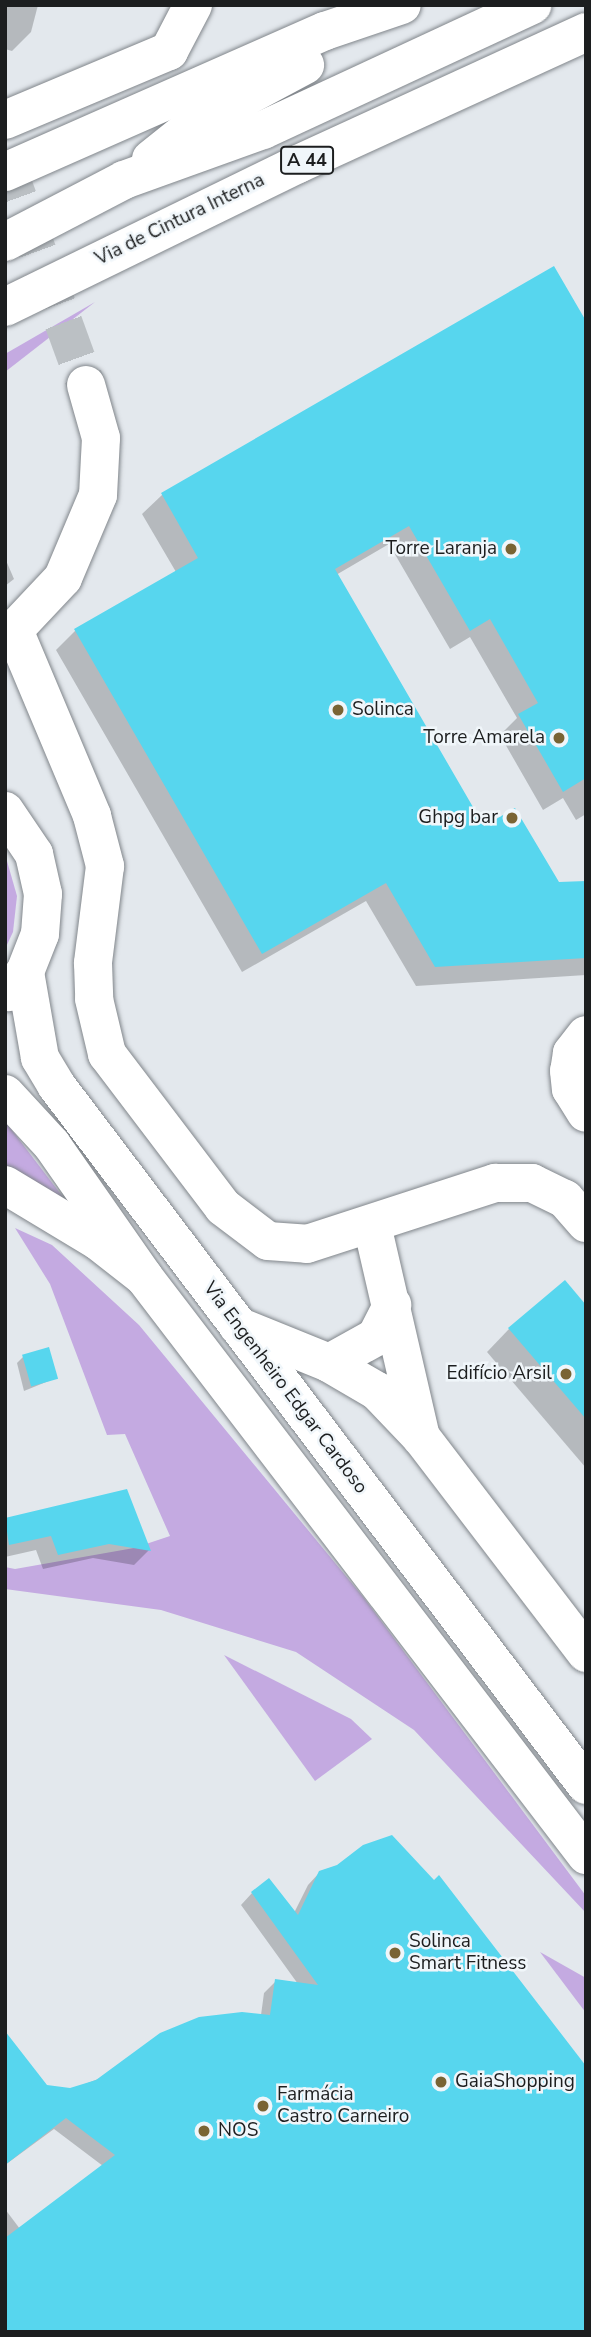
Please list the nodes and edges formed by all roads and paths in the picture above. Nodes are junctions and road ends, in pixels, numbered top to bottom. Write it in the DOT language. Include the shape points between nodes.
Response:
graph roads {
  1 [pos="193,5"];
  2 [pos="404,5"];
  3 [pos="532,5"];
  4 [pos="586,32"];
  5 [pos="5,120"];
  6 [pos="5,172"];
  7 [pos="124,180"];
  8 [pos="5,242"];
  9 [pos="5,307"];
  10 [pos="86,385"];
  11 [pos="10,631"];
  12 [pos="8,808"];
  13 [pos="15,984"];
  14 [pos="586,1035"];
  15 [pos="5,1094"];
  16 [pos="586,1113"];
  17 [pos="5,1185"];
  18 [pos="586,1223"];
  19 [pos="372,1225"];
  20 [pos="144,1277"];
  21 [pos="392,1305"];
  22 [pos="238,1326"];
  23 [pos="329,1363"];
  24 [pos="421,1437"];
  25 [pos="586,1653"];
  26 [pos="586,1785"];
  27 [pos="586,1855"];
  1 -- 5 [label="main road" via="169,51"];
  2 -- 6 [label="main road" via="325,31"];
  2 -- 7 [label="main road" via="195,124"];
  3 -- 7 [label="main road, A 44" via="263,130"];
  4 -- 9 [label="main road, Via de Cintura Interna / A 44" via="298,164"];
  7 -- 8 [label="main road, A 44"];
  10 -- 11 [label="main road" via="101,438 97,495 80,546 63,578"];
  11 -- 19 [label="main road" via="92,816 105,866 93,963 94,999 107,1054 223,1207 268,1241 307,1244"];
  12 -- 13 [label="main road" via="34,854 43,894 40,934"];
  13 -- 22 [label="main road, Via Engenheiro Edgar Cardoso" via="40,1058 56,1085"];
  14 -- 16 [label="main road" via="572,1053 569,1071 570,1089"];
  15 -- 20 [label="main road" via="52,1145"];
  17 -- 20 [label="main road" via="98,1241"];
  18 -- 19 [label="main road" via="565,1199 533,1183 495,1183"];
  19 -- 21 [label="main road"];
  20 -- 27 [label="main road"];
  21 -- 23 [label="main road" via="376,1337"];
  21 -- 24 [label="main road"];
  22 -- 23 [label="main road"];
  22 -- 26 [label="main road, Via Engenheiro Edgar Cardoso"];
  23 -- 24 [label="main road" via="377,1391"];
  24 -- 25 [label="main road"];
}
